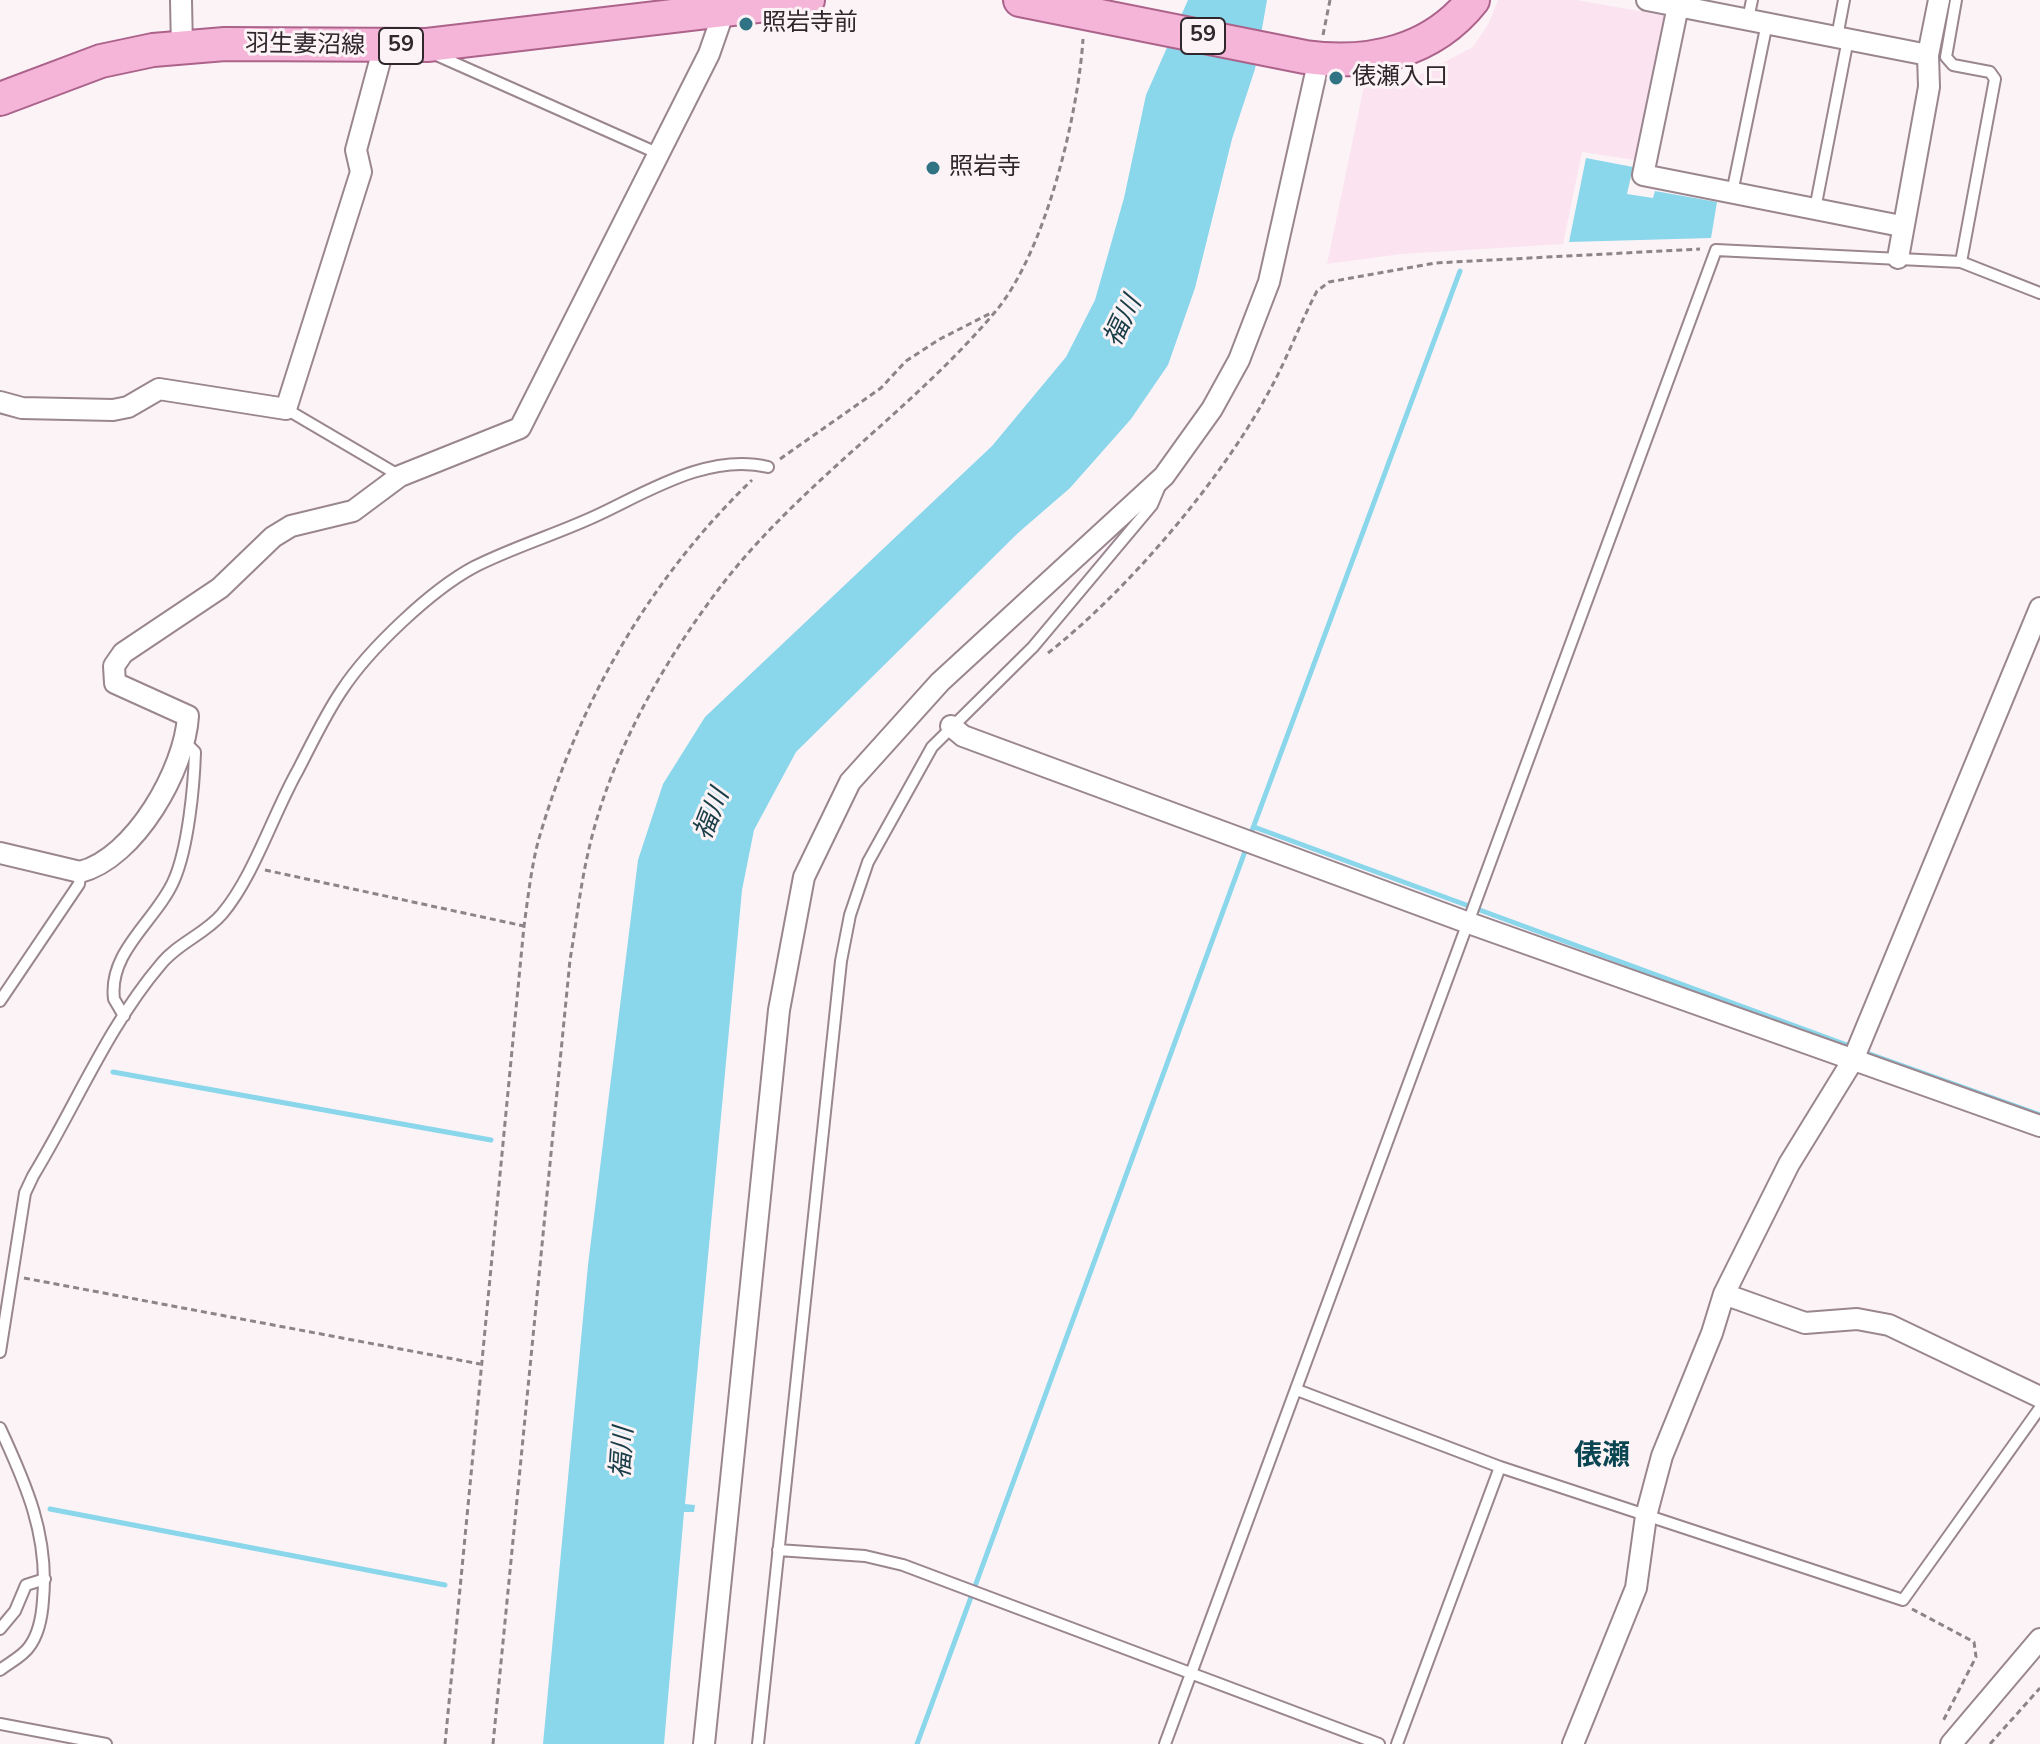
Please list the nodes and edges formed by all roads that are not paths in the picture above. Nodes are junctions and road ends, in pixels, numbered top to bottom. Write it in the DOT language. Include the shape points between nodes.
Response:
graph roads {
  1 [pos="181,0"];
  2 [pos="808,0"];
  3 [pos="1020,0"];
  4 [pos="1473,0"];
  5 [pos="1844,0"];
  6 [pos="1939,0"];
  7 [pos="1956,0"];
  8 [pos="1661,2"];
  9 [pos="724,11"];
  10 [pos="1756,14"];
  11 [pos="1842,38"];
  12 [pos="427,45"];
  13 [pos="384,46"];
  14 [pos="182,48"];
  15 [pos="1316,50"];
  16 [pos="1928,55"];
  17 [pos="0,99"];
  18 [pos="657,153"];
  19 [pos="1732,193"];
  20 [pos="1815,209"];
  21 [pos="1901,226"];
  22 [pos="1898,258"];
  23 [pos="1961,262"];
  24 [pos="2040,293"];
  25 [pos="0,402"];
  26 [pos="286,409"];
  27 [pos="768,467"];
  28 [pos="400,476"];
  29 [pos="1164,476"];
  30 [pos="2040,608"];
  31 [pos="951,726"];
  32 [pos="186,743"];
  33 [pos="0,853"];
  34 [pos="80,872"];
  35 [pos="1466,922"];
  36 [pos="0,1001"];
  37 [pos="124,1016"];
  38 [pos="1853,1060"];
  39 [pos="2040,1126"];
  40 [pos="1724,1294"];
  41 [pos="0,1352"];
  42 [pos="1297,1390"];
  43 [pos="2040,1397"];
  44 [pos="2040,1408"];
  45 [pos="0,1428"];
  46 [pos="1500,1467"];
  47 [pos="1646,1516"];
  48 [pos="778,1550"];
  49 [pos="45,1579"];
  50 [pos="0,1629"];
  51 [pos="2040,1639"];
  52 [pos="0,1670"];
  53 [pos="1191,1674"];
  54 [pos="0,1724"];
  55 [pos="1945,1736"];
  56 [pos="106,1744"];
  57 [pos="704,1744"];
  58 [pos="758,1744"];
  59 [pos="1165,1744"];
  60 [pos="1379,1744"];
  61 [pos="1397,1744"];
  62 [pos="1573,1744"];
  1 -- 14 [label="street"];
  2 -- 9 [label="main road, 羽生妻沼線 / 59"];
  3 -- 15 [label="main road, 59"];
  4 -- 15 [label="main road, 59" via="1441,33 1409,49 1369,58"];
  5 -- 11 [label="lane"];
  6 -- 16 [label="street"];
  7 -- 23 [label="lane" via="1946,57 1953,65 1990,72 1995,79"];
  8 -- 10 [label="street"];
  8 -- 19 [label="street" via="1643,175"];
  9 -- 12 [label="main road, 羽生妻沼線 / 59"];
  9 -- 18 [label="street" via="709,54"];
  10 -- 11 [label="street"];
  10 -- 19 [label="lane"];
  11 -- 16 [label="street"];
  11 -- 20 [label="lane"];
  12 -- 13 [label="main road, 羽生妻沼線 / 59"];
  12 -- 18 [label="lane" via="435,57"];
  13 -- 14 [label="main road, 羽生妻沼線 / 59"];
  13 -- 26 [label="street" via="356,150 361,172"];
  14 -- 17 [label="main road, 羽生妻沼線 / 59" via="101,61"];
  15 -- 29 [label="street" via="1284,226 1257,319 1212,409"];
  16 -- 21 [label="street" via="1929,87"];
  18 -- 28 [label="street" via="527,421"];
  19 -- 20 [label="street"];
  20 -- 21 [label="street"];
  21 -- 22 [label="street"];
  22 -- 23 [label="lane"];
  22 -- 35 [label="lane" via="1716,250"];
  23 -- 24 [label="lane"];
  25 -- 26 [label="street" via="22,408 113,410 159,389"];
  26 -- 28 [label="lane"];
  27 -- 37 [label="lane" via="720,466 649,488 572,527 473,567 447,585 387,639 341,691 221,916 160,964"];
  28 -- 32 [label="street" via="353,511 291,526 273,537 220,588 123,653 114,666 115,683 188,716"];
  29 -- 31 [label="lane" via="1152,505 1108,560 1033,647"];
  29 -- 57 [label="street" via="974,649 850,782 804,877 778,1025"];
  30 -- 38 [label="street"];
  31 -- 35 [label="street" via="963,736"];
  31 -- 48 [label="lane" via="932,747 882,831 850,915"];
  32 -- 34 [label="street" via="148,817 126,845"];
  32 -- 37 [label="lane" via="195,752 195,768 180,857 172,885 130,944 118,972 114,999"];
  33 -- 34 [label="street"];
  34 -- 36 [label="lane" via="79,884"];
  35 -- 38 [label="street"];
  35 -- 42 [label="lane"];
  37 -- 41 [label="lane" via="25,1193"];
  38 -- 39 [label="street"];
  38 -- 40 [label="street" via="1789,1164"];
  40 -- 43 [label="street" via="1805,1323 1857,1319 1889,1325"];
  40 -- 47 [label="street" via="1662,1456"];
  42 -- 46 [label="lane"];
  42 -- 53 [label="lane"];
  44 -- 47 [label="lane" via="1903,1600"];
  45 -- 49 [label="lane" via="39,1524"];
  46 -- 47 [label="lane"];
  46 -- 61 [label="lane"];
  47 -- 62 [label="street" via="1636,1588"];
  48 -- 53 [label="lane" via="865,1556 903,1565"];
  48 -- 58 [label="lane"];
  49 -- 50 [label="lane" via="26,1585"];
  49 -- 52 [label="lane" via="34,1639"];
  51 -- 55 [label="street"];
  53 -- 59 [label="lane"];
  53 -- 60 [label="lane"];
  54 -- 56 [label="lane"];
}
